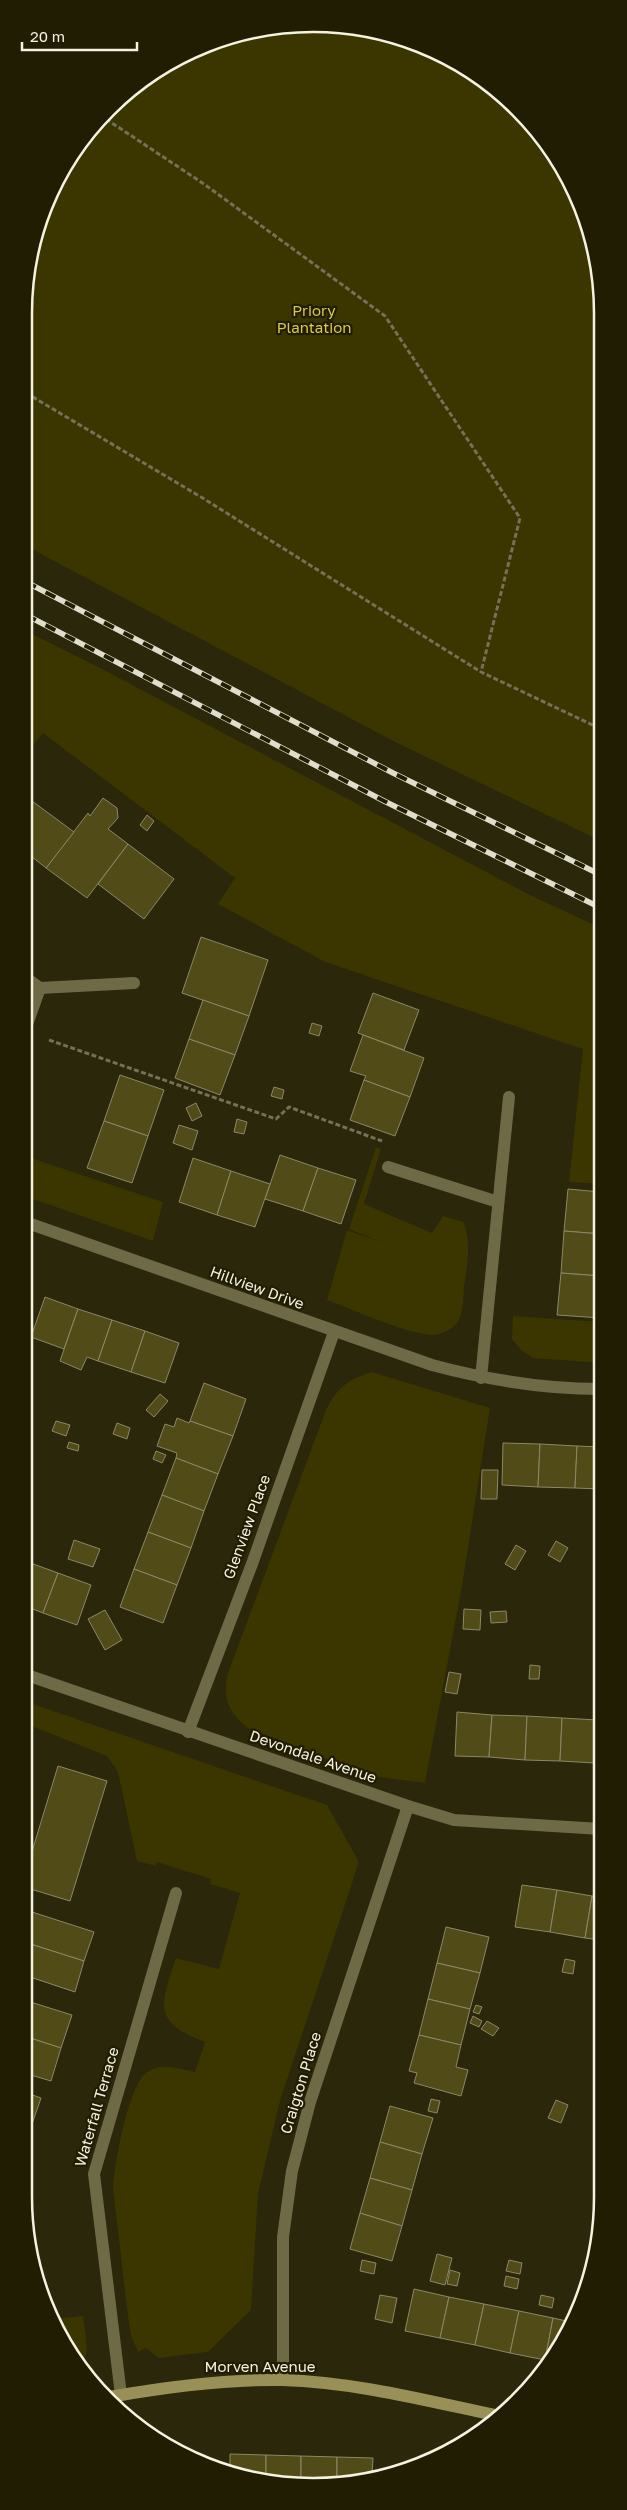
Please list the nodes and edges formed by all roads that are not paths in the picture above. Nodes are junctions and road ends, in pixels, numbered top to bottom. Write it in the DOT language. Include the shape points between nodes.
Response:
graph roads {
  1 [pos="32,982"];
  2 [pos="134,982"];
  3 [pos="40,988"];
  4 [pos="32,1010"];
  5 [pos="509,1097"];
  6 [pos="388,1166"];
  7 [pos="498,1202"];
  8 [pos="32,1224"];
  9 [pos="334,1332"];
  10 [pos="480,1378"];
  11 [pos="594,1389"];
  12 [pos="32,1677"];
  13 [pos="188,1732"];
  14 [pos="408,1806"];
  15 [pos="594,1829"];
  16 [pos="176,1893"];
  17 [pos="283,2380"];
  18 [pos="115,2395"];
  19 [pos="115,2396"];
  20 [pos="491,2414"];
  1 -- 3 [label="street"];
  2 -- 3 [label="street"];
  3 -- 4 [label="street"];
  5 -- 7 [label="street"];
  6 -- 7 [label="street"];
  7 -- 10 [label="street"];
  8 -- 9 [label="street, Hillview Drive"];
  9 -- 10 [label="street, Hillview Drive"];
  9 -- 13 [label="street, Glenview Place" via="252,1564"];
  10 -- 11 [label="street, Hillview Drive" via="522,1385"];
  12 -- 13 [label="street, Devondale Avenue"];
  13 -- 14 [label="street, Devondale Avenue"];
  14 -- 15 [label="street, Devondale Avenue" via="454,1820"];
  14 -- 17 [label="street, Craigton Place" via="310,2102 292,2170 283,2237"];
  16 -- 18 [label="street, Waterfall Terrace" via="94,2174"];
  17 -- 19 [label="street, Morven Avenue" via="189,2385"];
  17 -- 20 [label="street, Morven Avenue" via="335,2384"];
}
